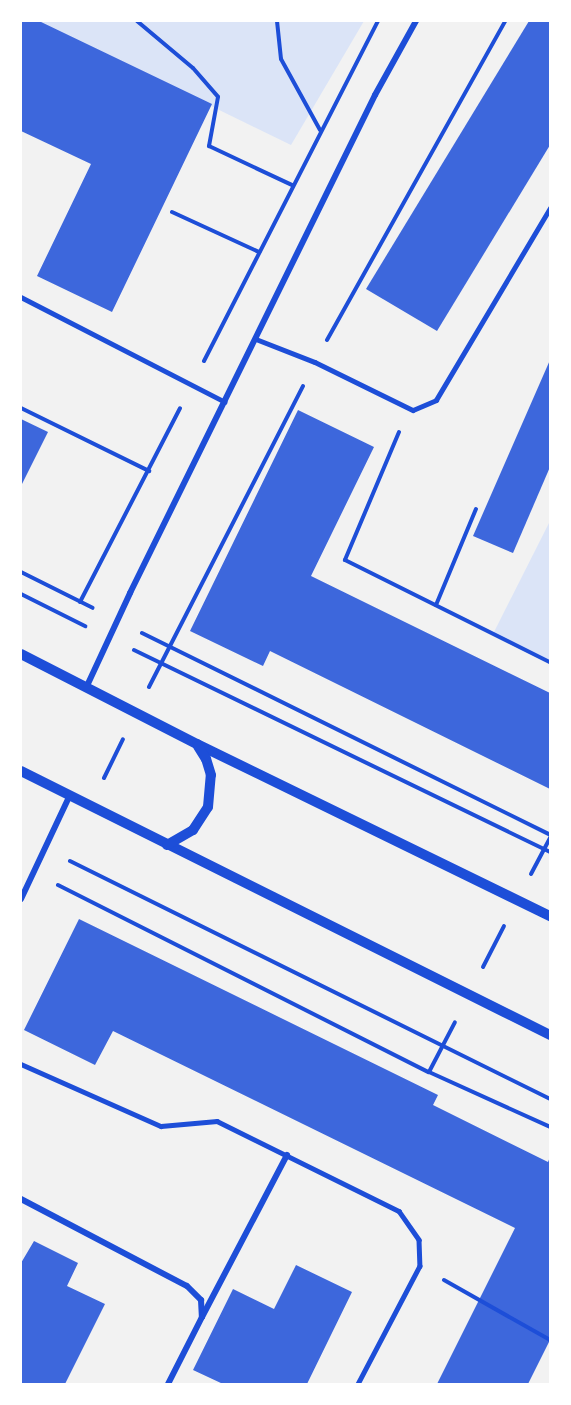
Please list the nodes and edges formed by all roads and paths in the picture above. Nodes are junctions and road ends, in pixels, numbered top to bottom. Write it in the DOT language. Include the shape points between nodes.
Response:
graph roads {
  1 [pos="136,21"];
  2 [pos="277,21"];
  3 [pos="378,21"];
  4 [pos="416,21"];
  5 [pos="505,21"];
  6 [pos="321,130"];
  7 [pos="292,185"];
  8 [pos="550,208"];
  9 [pos="172,212"];
  10 [pos="259,252"];
  11 [pos="21,297"];
  12 [pos="256,339"];
  13 [pos="315,362"];
  14 [pos="192,385"];
  15 [pos="225,402"];
  16 [pos="21,408"];
  17 [pos="409,409"];
  18 [pos="148,471"];
  19 [pos="476,509"];
  20 [pos="21,572"];
  21 [pos="21,594"];
  22 [pos="80,602"];
  23 [pos="436,606"];
  24 [pos="117,621"];
  25 [pos="108,638"];
  26 [pos="168,647"];
  27 [pos="21,654"];
  28 [pos="160,662"];
  29 [pos="550,662"];
  30 [pos="86,688"];
  31 [pos="135,713"];
  32 [pos="196,744"];
  33 [pos="21,771"];
  34 [pos="70,795"];
  35 [pos="91,806"];
  36 [pos="550,836"];
  37 [pos="167,844"];
  38 [pos="45,848"];
  39 [pos="543,849"];
  40 [pos="550,852"];
  41 [pos="33,872"];
  42 [pos="21,899"];
  43 [pos="518,900"];
  44 [pos="550,916"];
  45 [pos="469,994"];
  46 [pos="550,1035"];
  47 [pos="442,1046"];
  48 [pos="21,1064"];
  49 [pos="429,1072"];
  50 [pos="550,1099"];
  51 [pos="550,1127"];
  52 [pos="287,1155"];
  53 [pos="21,1199"];
  54 [pos="420,1266"];
  55 [pos="202,1317"];
  56 [pos="550,1340"];
  57 [pos="168,1384"];
  58 [pos="358,1384"];
  1 -- 7 [label="path" via="193,68 218,97 209,146"];
  2 -- 6 [label="path" via="281,59"];
  3 -- 6 [label="path"];
  4 -- 12 [label="street" via="375,95"];
  5 -- 13 [label="path"];
  6 -- 7 [label="path"];
  7 -- 10 [label="path"];
  8 -- 17 [label="lane" via="436,400"];
  9 -- 10 [label="path"];
  10 -- 14 [label="path"];
  11 -- 14 [label="lane"];
  12 -- 13 [label="lane"];
  12 -- 15 [label="street"];
  13 -- 17 [label="lane"];
  13 -- 26 [label="path"];
  14 -- 15 [label="lane"];
  14 -- 18 [label="path"];
  15 -- 24 [label="street"];
  16 -- 18 [label="path"];
  17 -- 23 [label="path" via="345,560"];
  18 -- 22 [label="path"];
  19 -- 23 [label="path"];
  20 -- 22 [label="path"];
  21 -- 25 [label="path"];
  22 -- 24 [label="path"];
  23 -- 29 [label="path"];
  24 -- 25 [label="street"];
  24 -- 26 [label="path"];
  25 -- 28 [label="path"];
  25 -- 30 [label="street"];
  26 -- 28 [label="path"];
  26 -- 36 [label="path"];
  27 -- 30 [label="street"];
  28 -- 31 [label="path"];
  28 -- 39 [label="path"];
  30 -- 31 [label="street"];
  31 -- 32 [label="street"];
  31 -- 35 [label="path"];
  32 -- 37 [label="street" via="211,775 208,807 193,830"];
  32 -- 43 [label="street"];
  33 -- 34 [label="street"];
  34 -- 35 [label="street"];
  34 -- 38 [label="street"];
  35 -- 37 [label="street"];
  36 -- 39 [label="path"];
  37 -- 45 [label="street"];
  38 -- 41 [label="street"];
  38 -- 47 [label="path"];
  39 -- 40 [label="path"];
  39 -- 43 [label="path"];
  41 -- 42 [label="street"];
  41 -- 49 [label="path"];
  43 -- 44 [label="street"];
  43 -- 45 [label="path"];
  45 -- 46 [label="street"];
  45 -- 47 [label="path"];
  47 -- 49 [label="path"];
  47 -- 50 [label="path"];
  48 -- 52 [label="lane" via="161,1126 217,1121"];
  49 -- 51 [label="path"];
  52 -- 54 [label="lane" via="399,1211 418,1240"];
  52 -- 55 [label="street"];
  53 -- 55 [label="street" via="188,1286 201,1300"];
  54 -- 56 [label="path"];
  54 -- 58 [label="lane"];
  55 -- 57 [label="street"];
}
